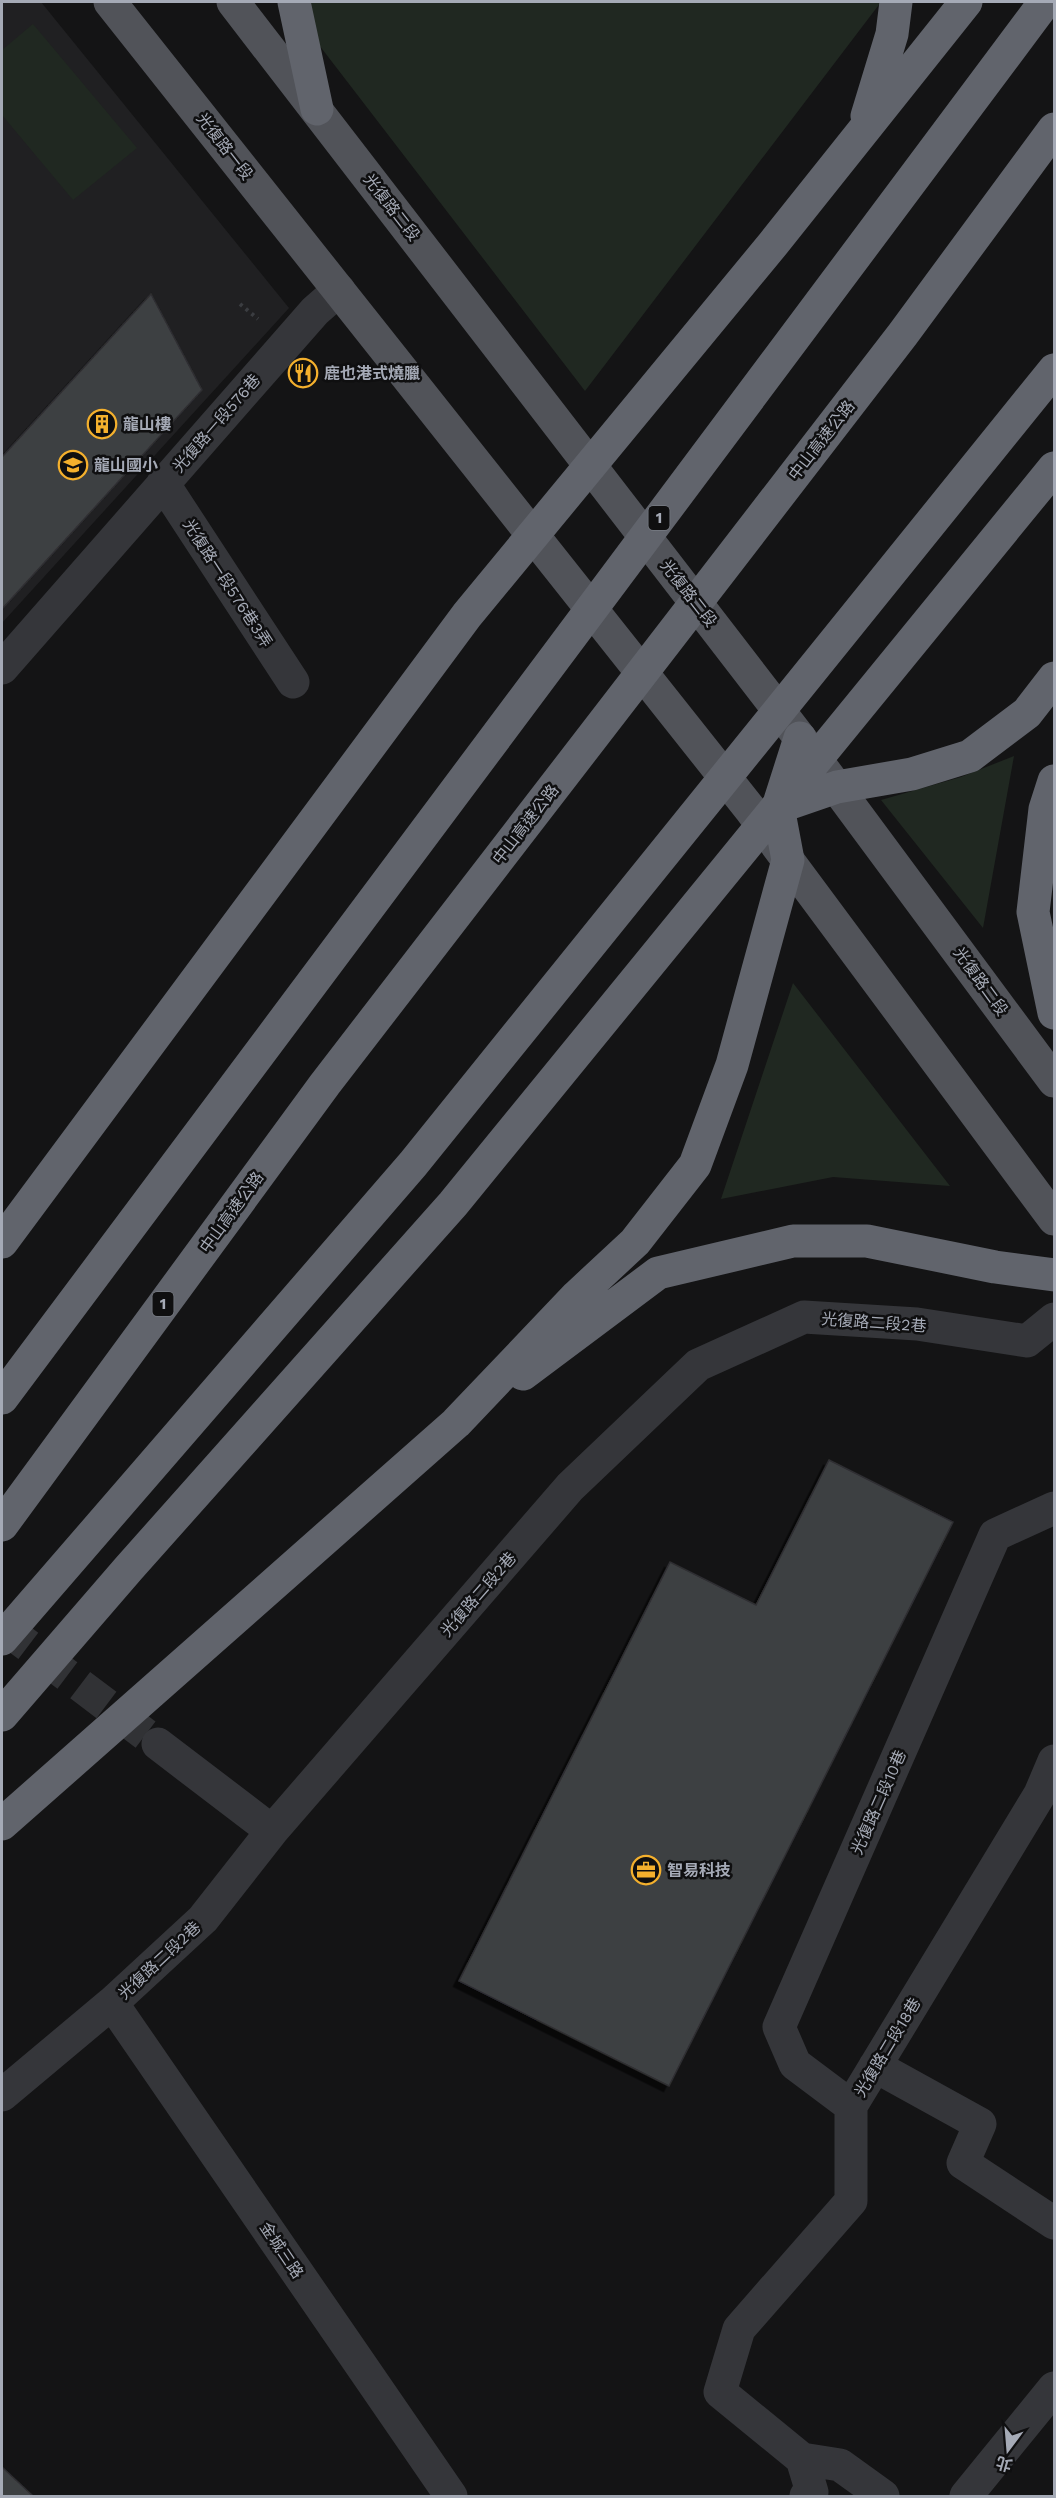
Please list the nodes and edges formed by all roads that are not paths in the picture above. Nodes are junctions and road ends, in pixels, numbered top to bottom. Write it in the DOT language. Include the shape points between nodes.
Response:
graph roads {
  1 [pos="110,2"];
  2 [pos="233,2"];
  3 [pos="294,2"];
  4 [pos="896,2"];
  5 [pos="966,2"];
  6 [pos="1045,2"];
  7 [pos="317,109"];
  8 [pos="1054,129"];
  9 [pos="862,134"];
  10 [pos="339,290"];
  11 [pos="1054,370"];
  12 [pos="1054,468"];
  13 [pos="163,483"];
  14 [pos="2,668"];
  15 [pos="1054,678"];
  16 [pos="293,682"];
  17 [pos="800,738"];
  18 [pos="1054,781"];
  19 [pos="837,787"];
  20 [pos="764,808"];
  21 [pos="788,860"];
  22 [pos="1054,1013"];
  23 [pos="1054,1081"];
  24 [pos="1054,1219"];
  25 [pos="2,1242"];
  26 [pos="1054,1275"];
  27 [pos="1054,1319"];
  28 [pos="2,1398"];
  29 [pos="456,1423"];
  30 [pos="1054,1508"];
  31 [pos="2,1525"];
  32 [pos="2,1639"];
  33 [pos="2,1715"];
  34 [pos="158,1744"];
  35 [pos="1054,1761"];
  36 [pos="2,1824"];
  37 [pos="272,1831"];
  38 [pos="112,2003"];
  39 [pos="875,2066"];
  40 [pos="2,2095"];
  41 [pos="851,2106"];
  42 [pos="1054,2223"];
  43 [pos="1054,2388"];
  44 [pos="802,2459"];
  45 [pos="451,2496"];
  46 [pos="806,2496"];
  47 [pos="883,2496"];
  48 [pos="966,2496"];
  1 -- 10 [label="main road, 光復路一段"];
  2 -- 7 [label="main road"];
  3 -- 7 [label="highway"];
  4 -- 9 [label="highway" via="891,34"];
  5 -- 9 [label="highway"];
  6 -- 28 [label="highway, 1"];
  7 -- 17 [label="main road, 光復路二段"];
  8 -- 31 [label="highway, 中山高速公路 / 1" via="903,334 324,1084"];
  9 -- 25 [label="highway" via="466,615"];
  10 -- 13 [label="street, 光復路一段576巷" via="315,311"];
  10 -- 20 [label="main road"];
  11 -- 32 [label="highway" via="413,1164"];
  12 -- 33 [label="highway" via="453,1204"];
  13 -- 14 [label="street, 光復路一段576巷"];
  13 -- 16 [label="street, 光復路一段576巷3弄"];
  15 -- 19 [label="highway" via="1027,713 970,756 912,774"];
  17 -- 19 [label="main road, 光復路二段"];
  17 -- 20 [label="highway"];
  18 -- 22 [label="highway" via="1045,809 1033,912"];
  19 -- 20 [label="highway"];
  19 -- 23 [label="main road, 光復路二段"];
  20 -- 21 [label="main road"];
  21 -- 24 [label="main road"];
  21 -- 29 [label="highway" via="732,1065 694,1165 635,1242 577,1296"];
  26 -- 29 [label="highway" via="867,1241 793,1241 658,1273"];
  27 -- 37 [label="street, 光復路二段2巷" via="1027,1341 917,1324 804,1317 698,1365 570,1487"];
  29 -- 36 [label="highway"];
  30 -- 41 [label="street, 光復路二段10巷" via="995,1535 779,2027 795,2064"];
  34 -- 37 [label="street"];
  35 -- 39 [label="street, 光復路二段18巷" via="1040,1794"];
  37 -- 38 [label="street, 光復路二段2巷" via="203,1919"];
  38 -- 40 [label="street, 光復路二段2巷"];
  38 -- 45 [label="street, 金城三路"];
  39 -- 41 [label="street, 光復路二段18巷"];
  39 -- 42 [label="street" via="980,2124 963,2163"];
  41 -- 44 [label="street, 光復路二段18巷" via="851,2201 739,2329 720,2392"];
  43 -- 48 [label="street"];
  44 -- 46 [label="street" via="812,2492"];
  44 -- 47 [label="street" via="840,2465"];
}
